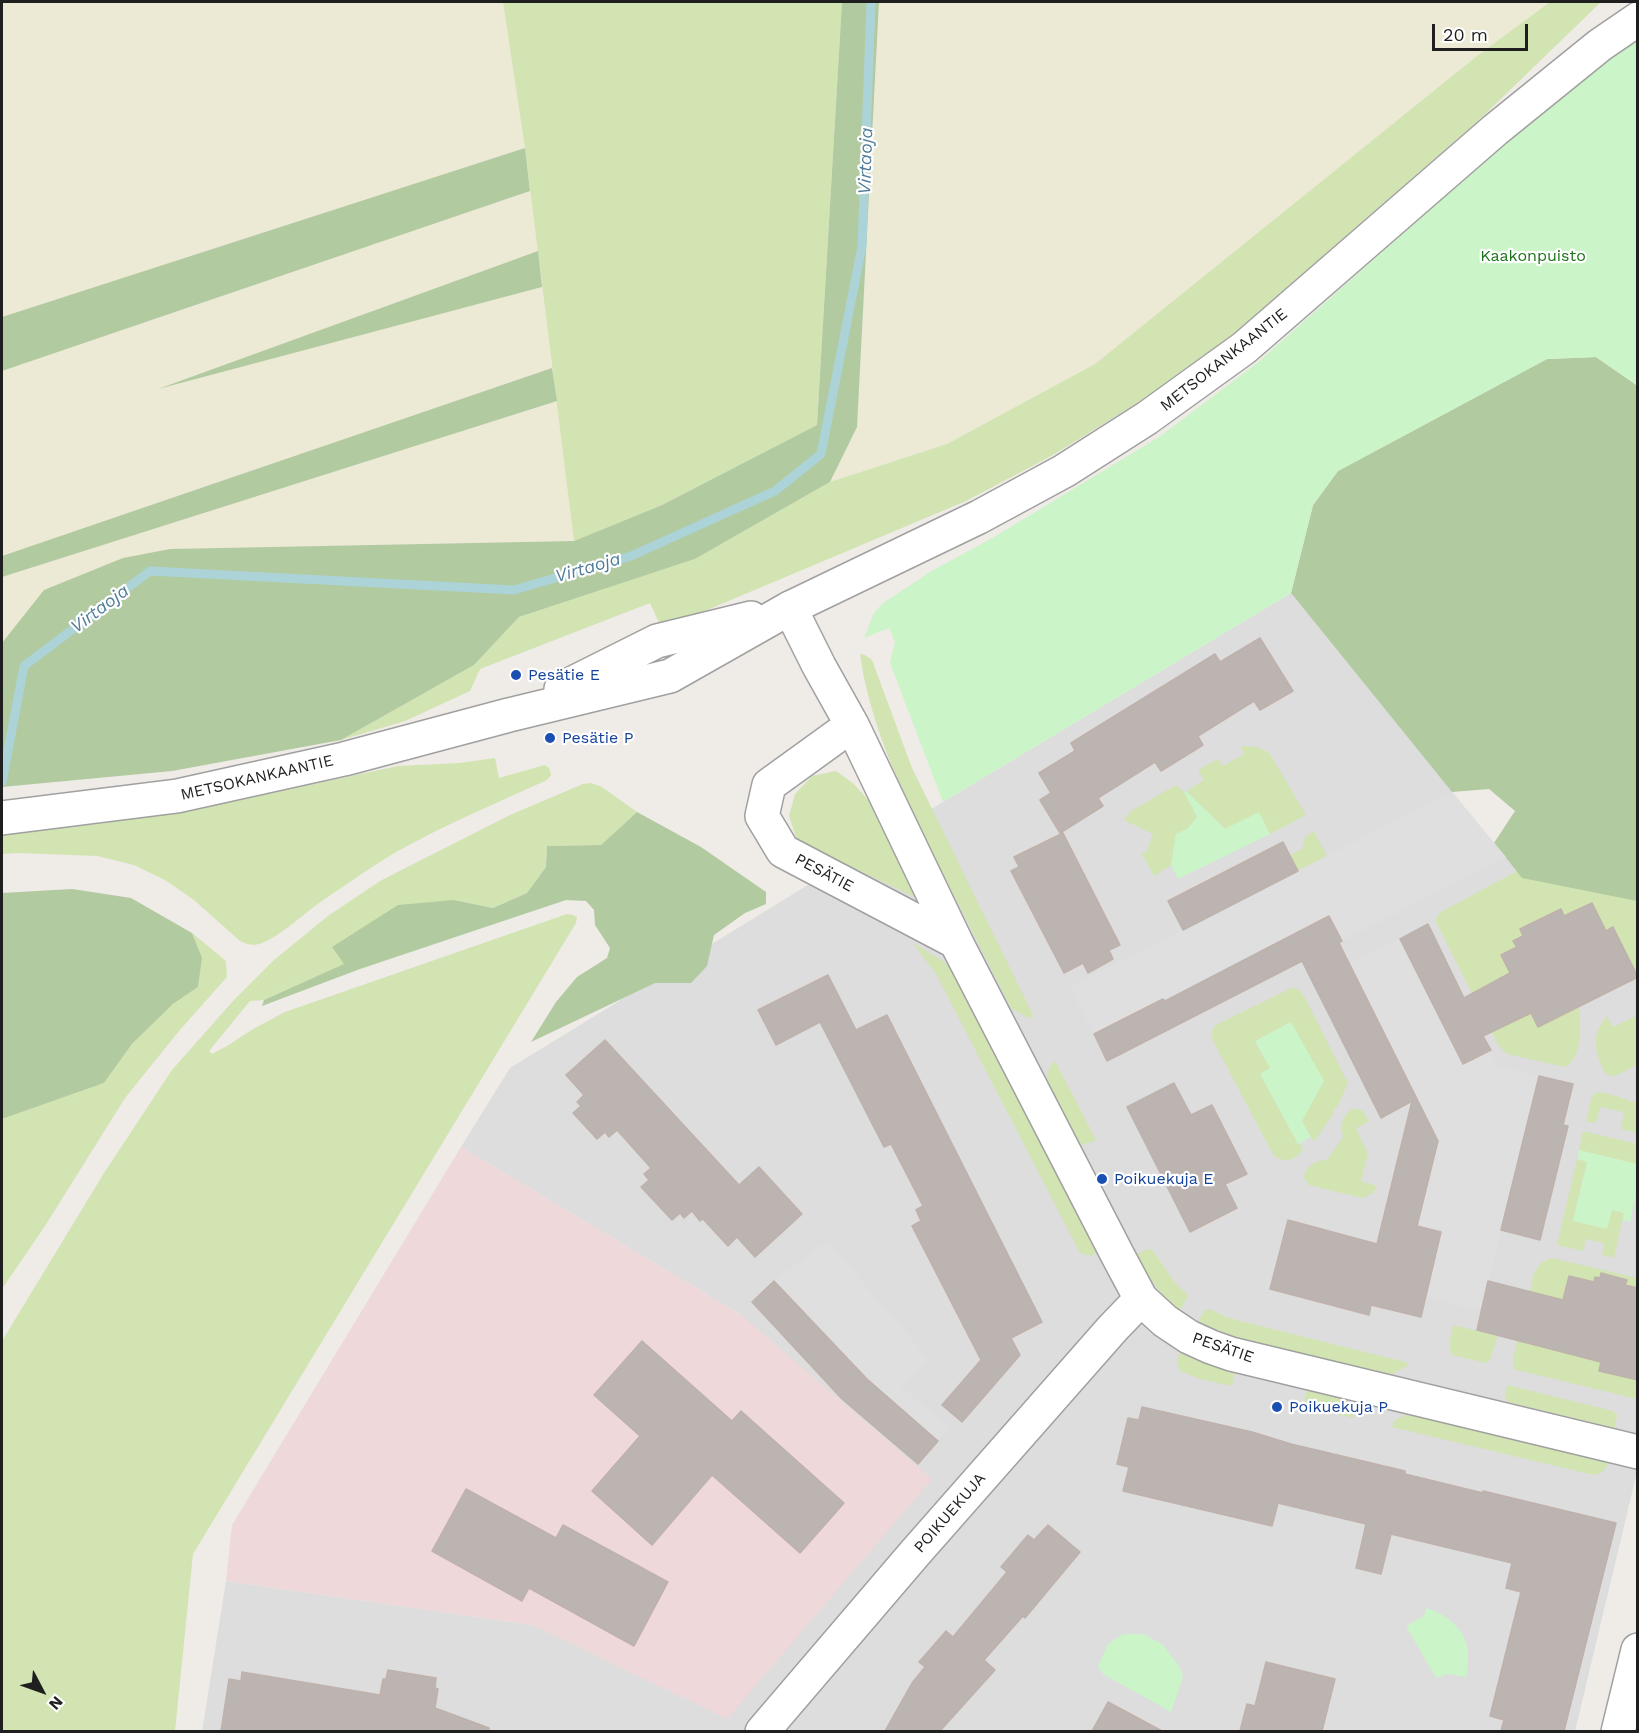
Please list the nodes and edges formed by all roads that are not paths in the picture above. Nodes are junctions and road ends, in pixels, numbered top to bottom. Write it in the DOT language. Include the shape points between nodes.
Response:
graph roads {
  1 [pos="1638,19"];
  2 [pos="790,608"];
  3 [pos="852,725"];
  4 [pos="2,818"];
  5 [pos="956,942"];
  6 [pos="1141,1299"];
  7 [pos="1638,1452"];
  8 [pos="1638,1650"];
  9 [pos="762,1731"];
  10 [pos="1618,1731"];
  1 -- 2 [label="street, METSOKANKAANTIE" via="1495,130 1244,348 1148,418 1065,471 979,517"];
  2 -- 3 [label="street, PESÄTIE"];
  2 -- 4 [label="street, METSOKANKAANTIE" via="657,641 509,715 344,759 177,796"];
  3 -- 5 [label="street, PESÄTIE"];
  3 -- 5 [label="street, PESÄTIE" via="769,784 762,816 783,851"];
  5 -- 6 [label="street, PESÄTIE"];
  6 -- 7 [label="street, PESÄTIE" via="1189,1337 1231,1354"];
  6 -- 9 [label="street, POIKUEKUJA"];
  8 -- 10 [label="street"];
}
